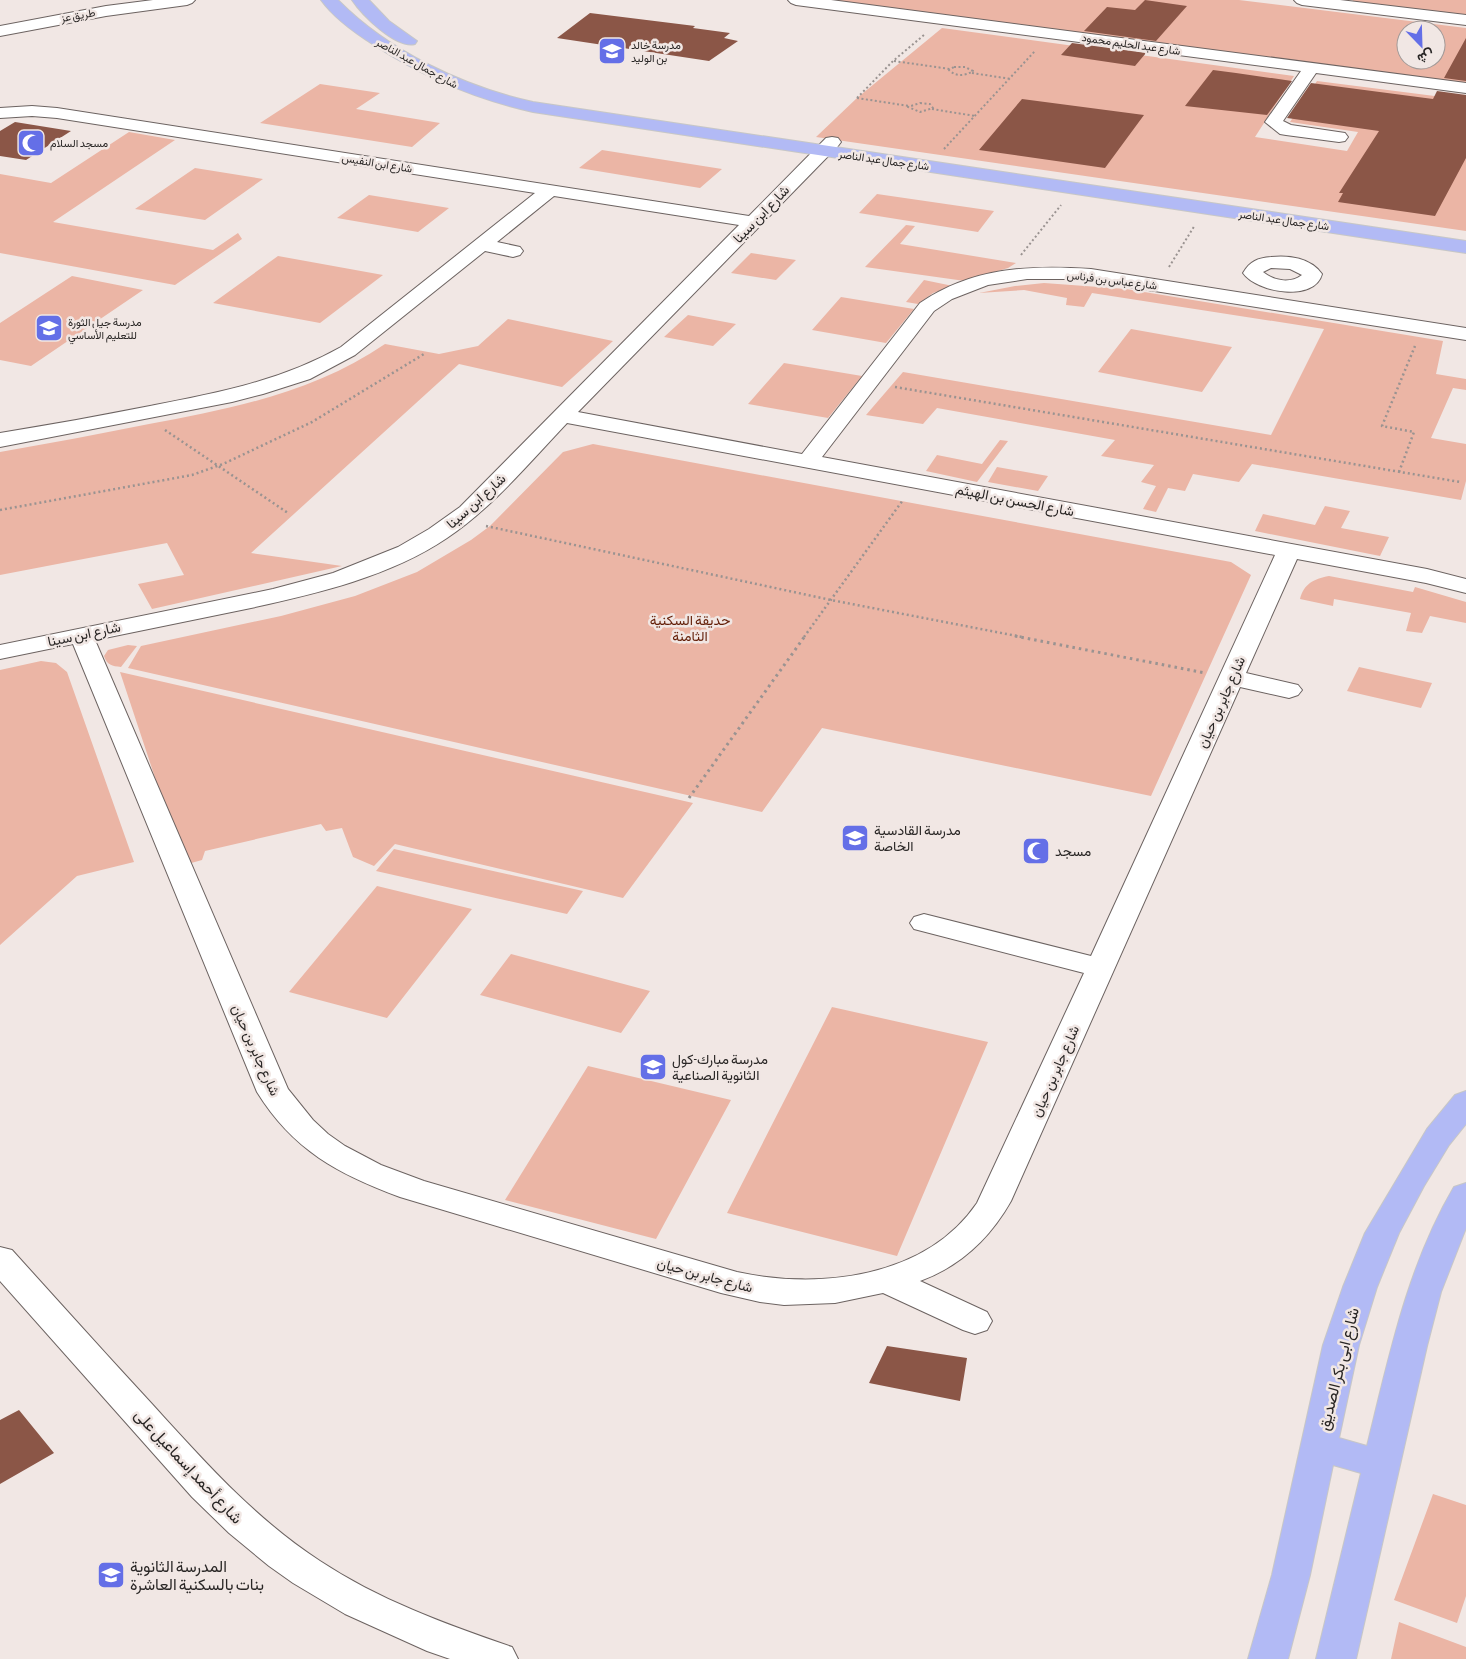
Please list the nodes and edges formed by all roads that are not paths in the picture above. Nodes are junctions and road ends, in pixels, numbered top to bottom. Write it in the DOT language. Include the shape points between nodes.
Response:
graph roads {
  1 [pos="102,0"];
  2 [pos="187,0"];
  3 [pos="329,0"];
  4 [pos="360,0"];
  5 [pos="796,0"];
  6 [pos="1302,0"];
  7 [pos="1339,2"];
  8 [pos="0,19"];
  9 [pos="1466,20"];
  10 [pos="0,31"];
  11 [pos="1311,68"];
  12 [pos="1466,88"];
  13 [pos="0,113"];
  14 [pos="1339,137"];
  15 [pos="827,146"];
  16 [pos="551,190"];
  17 [pos="753,222"];
  18 [pos="1466,234"];
  19 [pos="482,246"];
  20 [pos="1466,247"];
  21 [pos="513,251"];
  22 [pos="1466,334"];
  23 [pos="278,364"];
  24 [pos="307,373"];
  25 [pos="563,416"];
  26 [pos="0,426"];
  27 [pos="31,435"];
  28 [pos="0,440"];
  29 [pos="808,461"];
  30 [pos="1289,551"];
  31 [pos="1466,586"];
  32 [pos="81,635"];
  33 [pos="0,652"];
  34 [pos="1232,678"];
  35 [pos="1289,690"];
  36 [pos="924,923"];
  37 [pos="1101,968"];
  38 [pos="1466,1102"];
  39 [pos="1466,1195"];
  40 [pos="0,1259"];
  41 [pos="886,1280"];
  42 [pos="975,1321"];
  43 [pos="1318,1448"];
  44 [pos="1382,1464"];
  45 [pos="498,1659"];
  46 [pos="1268,1659"];
  47 [pos="1336,1659"];
  1 -- 8 [label="street, طريق عز"];
  2 -- 10 [label="street, طريق عز"];
  3 -- 15 [label="main road, شارع جمال عبد الناصر" via="347,19 375,40 436,76 474,92 554,111"];
  4 -- 15 [label="main road, شارع جمال عبد الناصر" via="383,24 404,39 475,75 518,90 588,106"];
  5 -- 11 [label="street, شارع عبد الحليم محمود"];
  6 -- 7 [label="street"];
  7 -- 9 [label="street"];
  11 -- 12 [label="street, شارع عبد الحليم محمود"];
  11 -- 14 [label="street" via="1274,122 1292,131"];
  13 -- 16 [label="street, شارع ابن النفيس" via="51,112"];
  15 -- 17 [label="street, شارع ابن سينا"];
  15 -- 18 [label="main road, شارع جمال عبد الناصر" via="936,157"];
  15 -- 20 [label="main road, شارع جمال عبد الناصر" via="1074,189"];
  16 -- 17 [label="street, شارع ابن النفيس"];
  16 -- 19 [label="street"];
  17 -- 25 [label="street, شارع ابن سينا"];
  19 -- 21 [label="street"];
  19 -- 24 [label="street" via="348,351"];
  22 -- 29 [label="street, شارع عباس بن فرناس" via="1074,274 1004,276 959,288 928,307"];
  23 -- 24 [label="street"];
  24 -- 27 [label="street" via="222,399"];
  25 -- 29 [label="street, شارع الحسن بن الهيثم"];
  25 -- 32 [label="street, شارع ابن سينا" via="459,520 416,548 343,579 315,587"];
  26 -- 27 [label="street"];
  27 -- 28 [label="street"];
  29 -- 30 [label="street, شارع الحسن بن الهيثم"];
  30 -- 31 [label="street, شارع الحسن بن الهيثم"];
  30 -- 34 [label="street, شارع جابر بن حيان"];
  32 -- 33 [label="street, شارع ابن سينا"];
  32 -- 41 [label="street, شارع جابر بن حيان" via="273,1092 296,1124 322,1147 356,1167 412,1189 720,1281 775,1291 815,1292"];
  34 -- 35 [label="street"];
  34 -- 37 [label="street, شارع جابر بن حيان"];
  36 -- 37 [label="street"];
  37 -- 41 [label="street, شارع جابر بن حيان" via="990,1211 975,1230 955,1246 932,1261"];
  38 -- 43 [label="main road, شارع ابى بكر الصديق" via="1438,1138 1382,1233 1360,1287 1342,1345"];
  39 -- 44 [label="main road" via="1443,1241 1424,1292"];
  40 -- 45 [label="street, شارع أحمد إسماعيل على" via="241,1523 283,1556 374,1610 420,1631"];
  41 -- 42 [label="street"];
  43 -- 44 [label="main road"];
  43 -- 46 [label="main road, شارع ابى بكر الصديق" via="1291,1575"];
  44 -- 47 [label="main road"];
}
